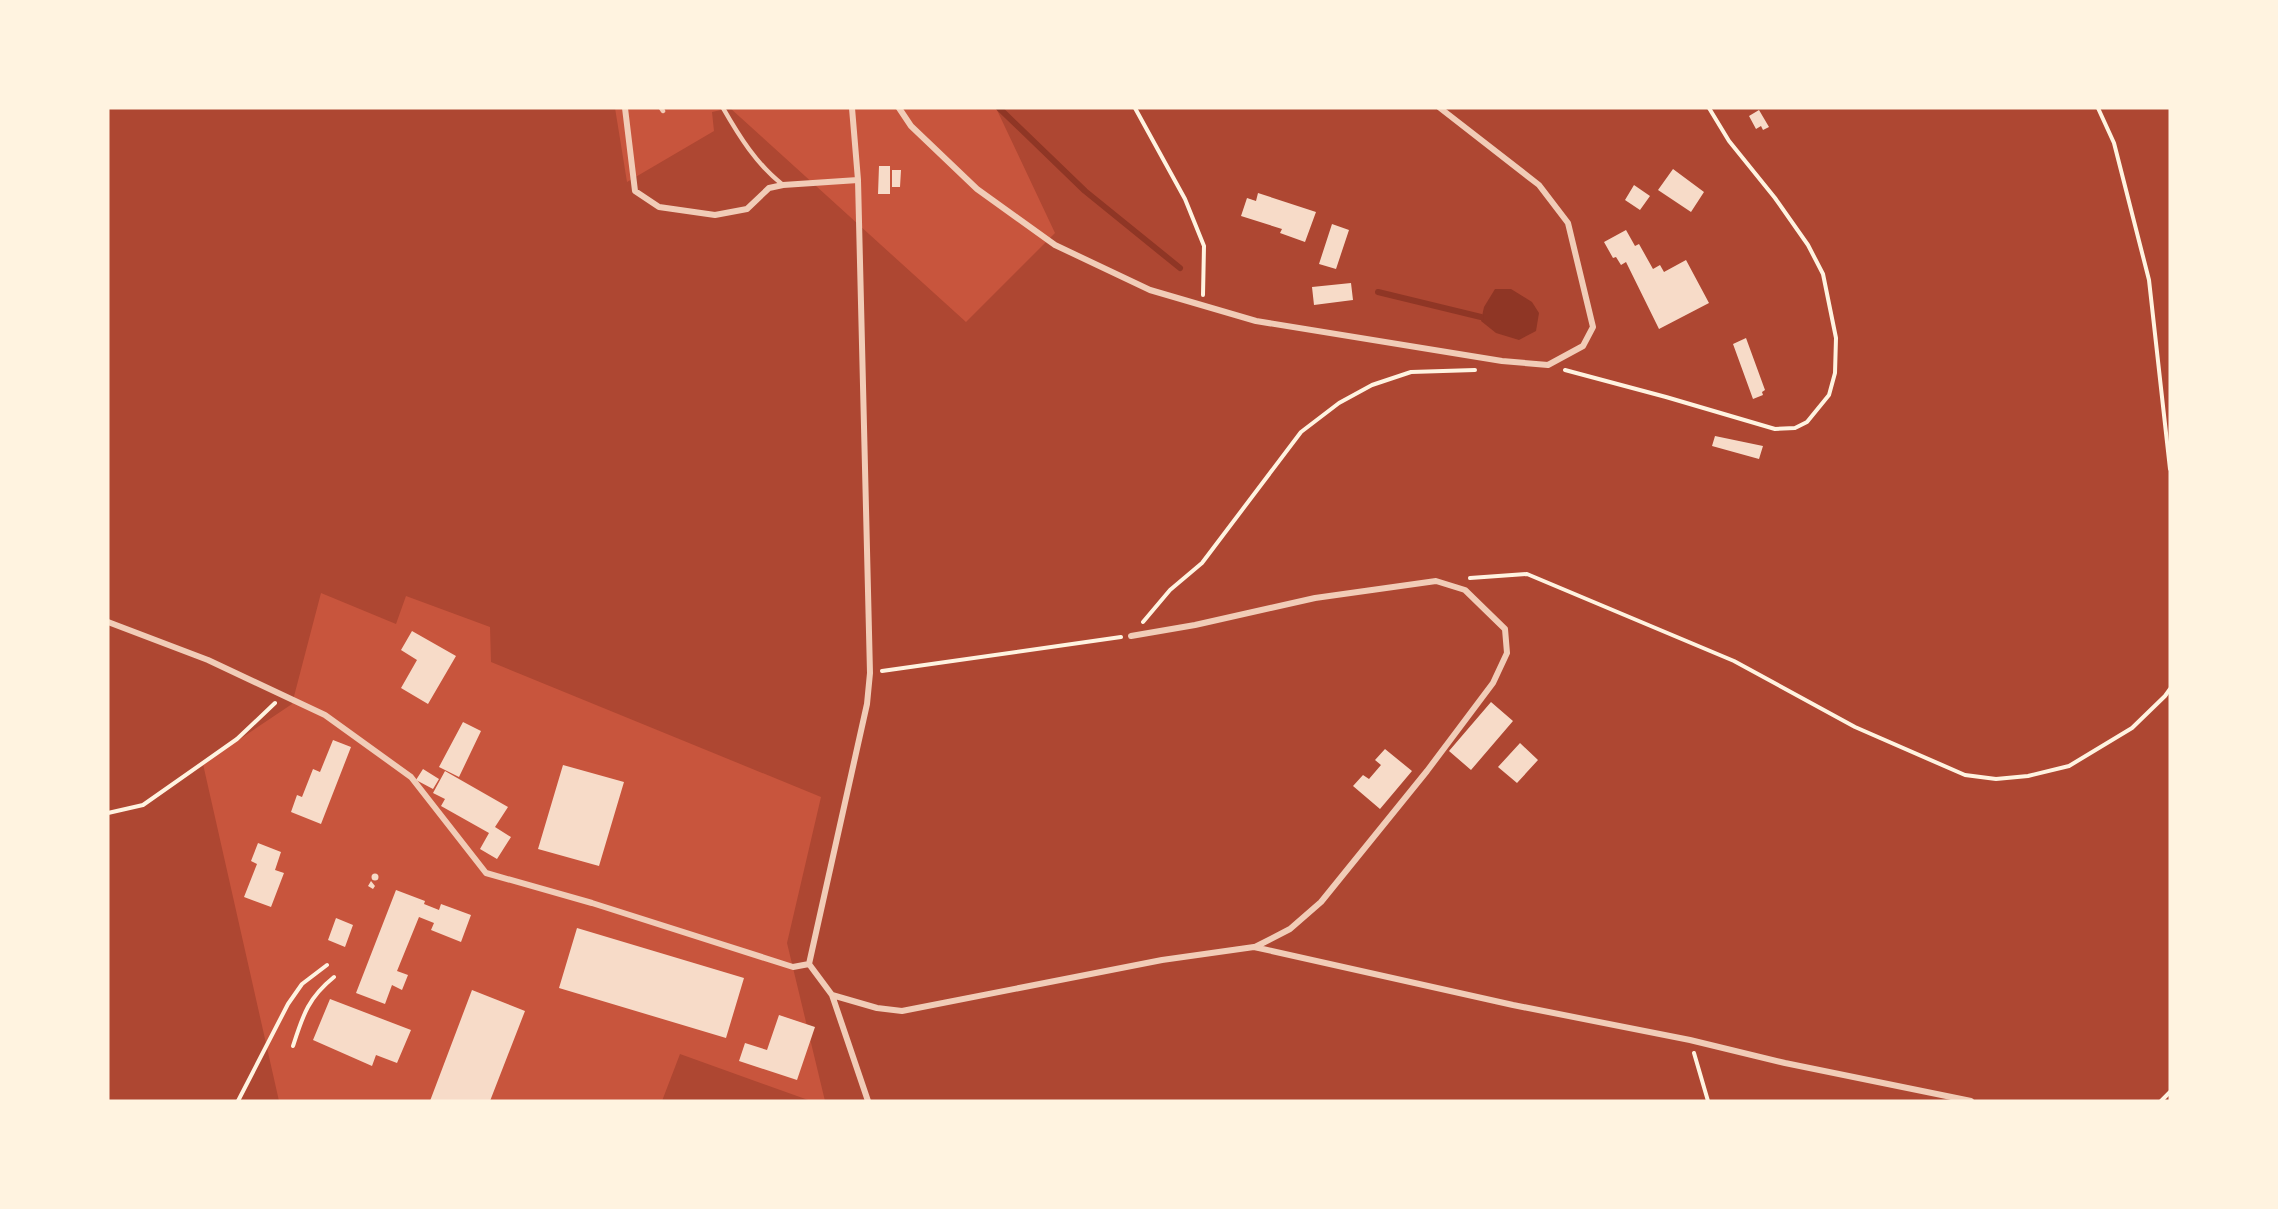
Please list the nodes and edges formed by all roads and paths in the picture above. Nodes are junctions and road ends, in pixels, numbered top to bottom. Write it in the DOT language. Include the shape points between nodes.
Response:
graph roads {
  1 [pos="625,108"];
  2 [pos="723,108"];
  3 [pos="852,108"];
  4 [pos="899,108"];
  5 [pos="1135,108"];
  6 [pos="1440,108"];
  7 [pos="1709,108"];
  8 [pos="2098,108"];
  9 [pos="858,180"];
  10 [pos="783,185"];
  11 [pos="1203,306"];
  12 [pos="1502,361"];
  13 [pos="1548,365"];
  14 [pos="2170,469"];
  15 [pos="1436,581"];
  16 [pos="108,622"];
  17 [pos="1131,636"];
  18 [pos="870,673"];
  19 [pos="2170,689"];
  20 [pos="282,693"];
  21 [pos="108,813"];
  22 [pos="1254,947"];
  23 [pos="809,964"];
  24 [pos="327,965"];
  25 [pos="334,977"];
  26 [pos="832,995"];
  27 [pos="1690,1040"];
  28 [pos="293,1046"];
  29 [pos="2170,1092"];
  30 [pos="238,1101"];
  31 [pos="868,1101"];
  32 [pos="1708,1101"];
  33 [pos="1971,1101"];
  34 [pos="2161,1101"];
  1 -- 10 [label="street" via="635,191 659,207 716,215 747,209 769,188"];
  2 -- 10 [label="lane" via="768,174"];
  3 -- 9 [label="street"];
  4 -- 11 [label="street" via="911,126 977,189 1055,245 1150,290"];
  5 -- 11 [label="path" via="1185,199 1204,246"];
  6 -- 13 [label="street" via="1539,185 1568,223 1593,327 1583,346"];
  7 -- 13 [label="path" via="1729,141 1808,245 1823,274 1836,338 1835,373 1829,395 1807,422 1796,428 1775,429"];
  8 -- 14 [label="path" via="2115,143 2149,280"];
  9 -- 10 [label="street"];
  9 -- 18 [label="street"];
  11 -- 12 [label="street" via="1256,321"];
  12 -- 13 [label="street"];
  12 -- 17 [label="path" via="1471,371 1411,372 1372,385 1332,408 1301,432 1202,563 1170,590"];
  15 -- 17 [label="street" via="1316,598"];
  15 -- 19 [label="path" via="1527,574 1734,661 1855,727 1965,775 1996,779 2070,766 2132,728"];
  15 -- 22 [label="street" via="1465,590 1505,629 1507,653 1492,683 1427,771 1320,902 1290,929"];
  16 -- 20 [label="street"];
  17 -- 18 [label="path"];
  18 -- 23 [label="street" via="867,704"];
  20 -- 21 [label="path" via="237,739 143,805"];
  20 -- 23 [label="street" via="325,715 411,777 486,873 793,968"];
  22 -- 26 [label="street" via="1162,960 902,1011"];
  22 -- 27 [label="street"];
  23 -- 26 [label="street"];
  24 -- 30 [label="path" via="302,984 288,1004"];
  25 -- 28 [label="path" via="317,991"];
  26 -- 31 [label="street"];
  27 -- 32 [label="path"];
  27 -- 33 [label="street"];
  29 -- 34 [label="path"];
}
